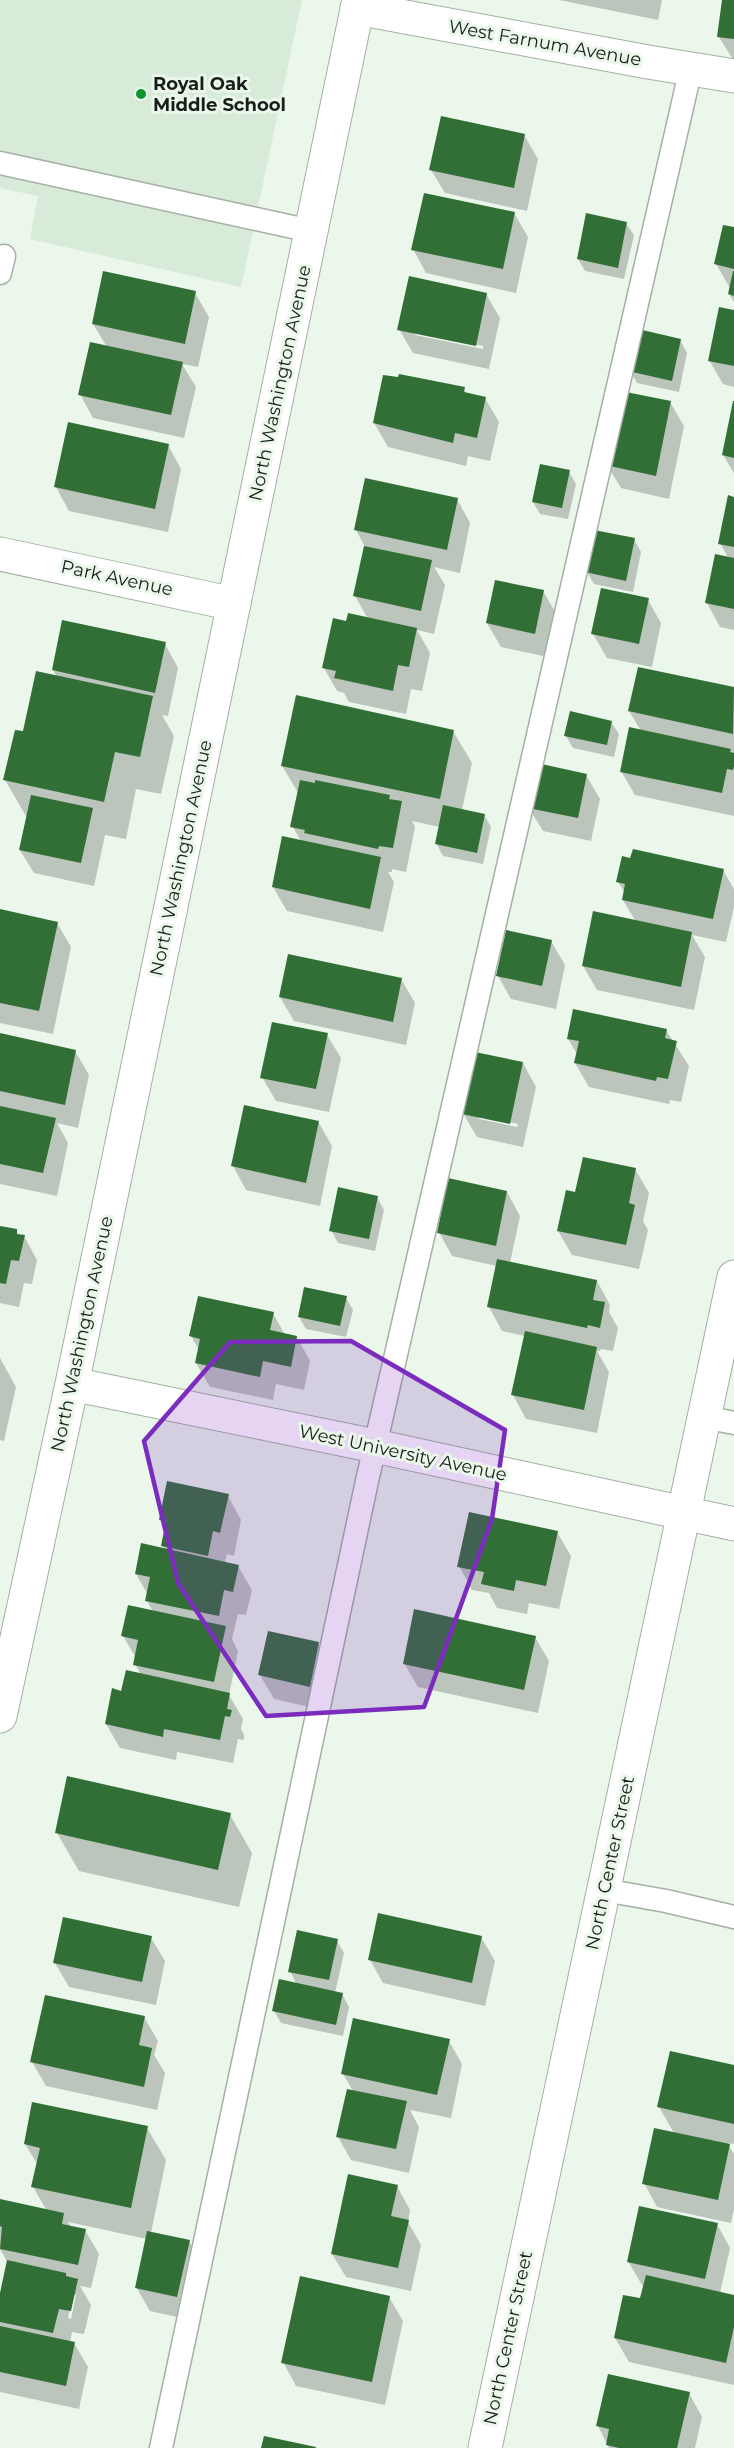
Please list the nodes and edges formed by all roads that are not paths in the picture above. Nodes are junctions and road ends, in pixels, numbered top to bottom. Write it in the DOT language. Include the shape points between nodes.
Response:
graph roads {
  1 [pos="358,4"];
  2 [pos="691,68"];
  3 [pos="734,76"];
  4 [pos="0,163"];
  5 [pos="312,231"];
  6 [pos="0,554"];
  7 [pos="234,604"];
  8 [pos="733,1289"];
  9 [pos="72,1384"];
  10 [pos="719,1420"];
  11 [pos="375,1446"];
  12 [pos="684,1512"];
  13 [pos="734,1524"];
  14 [pos="0,1716"];
  15 [pos="604,1890"];
  16 [pos="734,1917"];
  17 [pos="161,2448"];
  18 [pos="485,2448"];
  1 -- 2 [label="street, West Farnum Avenue"];
  1 -- 5 [label="street, North Washington Avenue"];
  2 -- 3 [label="street, West Farnum Avenue"];
  2 -- 11 [label="lane"];
  4 -- 5 [label="lane"];
  5 -- 7 [label="street, North Washington Avenue"];
  6 -- 7 [label="street, Park Avenue"];
  7 -- 9 [label="street, North Washington Avenue"];
  8 -- 10 [label="street, North Center Street"];
  9 -- 11 [label="street, West University Avenue"];
  9 -- 14 [label="street, North Washington Avenue"];
  10 -- 12 [label="street, North Center Street"];
  11 -- 12 [label="street, West University Avenue"];
  11 -- 17 [label="lane"];
  12 -- 13 [label="street, West University Avenue"];
  12 -- 15 [label="street, North Center Street"];
  15 -- 16 [label="lane"];
  15 -- 18 [label="street, North Center Street"];
}
